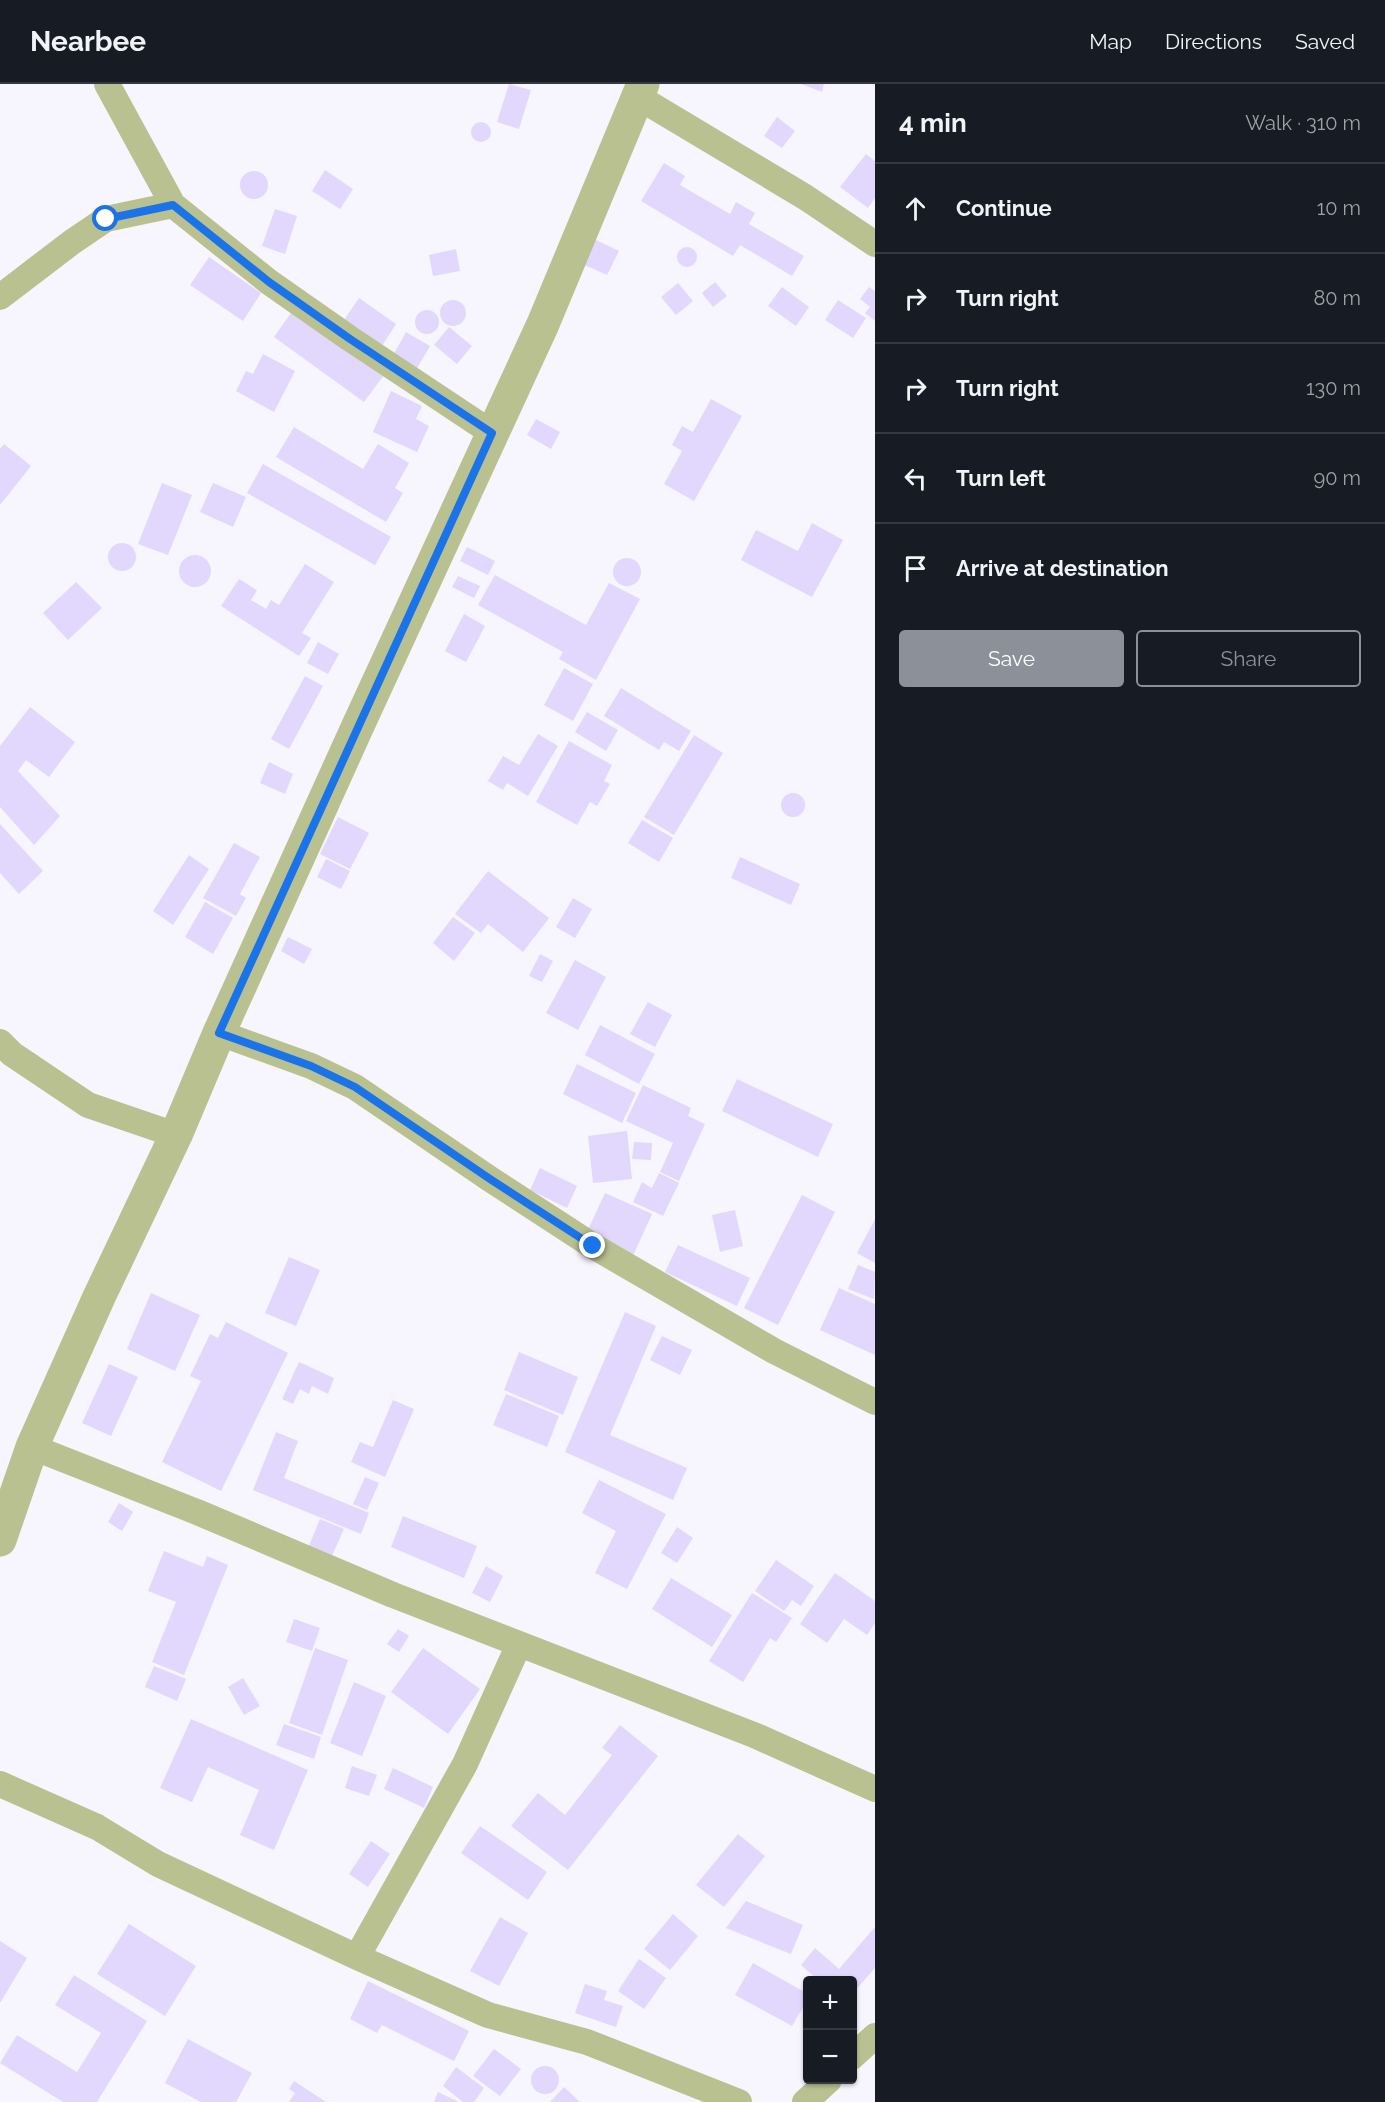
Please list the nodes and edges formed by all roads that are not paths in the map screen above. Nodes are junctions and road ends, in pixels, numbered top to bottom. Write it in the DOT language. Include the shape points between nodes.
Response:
graph roads {
  1 [pos="107,84"];
  2 [pos="640,91"];
  3 [pos="173,205"];
  4 [pos="875,244"];
  5 [pos="0,297"];
  6 [pos="492,433"];
  7 [pos="219,1033"];
  8 [pos="0,1042"];
  9 [pos="176,1136"];
  10 [pos="875,1402"];
  11 [pos="32,1447"];
  12 [pos="0,1540"];
  13 [pos="519,1644"];
  14 [pos="0,1784"];
  15 [pos="875,1789"];
  16 [pos="357,1957"];
  17 [pos="875,2036"];
  18 [pos="857,2052"];
  19 [pos="824,2084"];
  20 [pos="739,2102"];
  21 [pos="805,2102"];
  1 -- 3 [label="street"];
  2 -- 4 [label="street"];
  2 -- 6 [label="street" via="543,324"];
  3 -- 5 [label="street" via="106,219"];
  3 -- 6 [label="street" via="269,282"];
  6 -- 7 [label="street"];
  7 -- 9 [label="street"];
  7 -- 10 [label="street" via="301,1062 355,1087 593,1246 774,1351"];
  8 -- 9 [label="street" via="88,1105"];
  9 -- 11 [label="street"];
  11 -- 12 [label="street"];
  11 -- 13 [label="street"];
  13 -- 15 [label="street" via="754,1735"];
  13 -- 16 [label="street" via="465,1764"];
  14 -- 16 [label="street" via="97,1827 158,1864"];
  16 -- 20 [label="street" via="488,2015 586,2042"];
  17 -- 18 [label="street"];
  19 -- 21 [label="street"];
}
